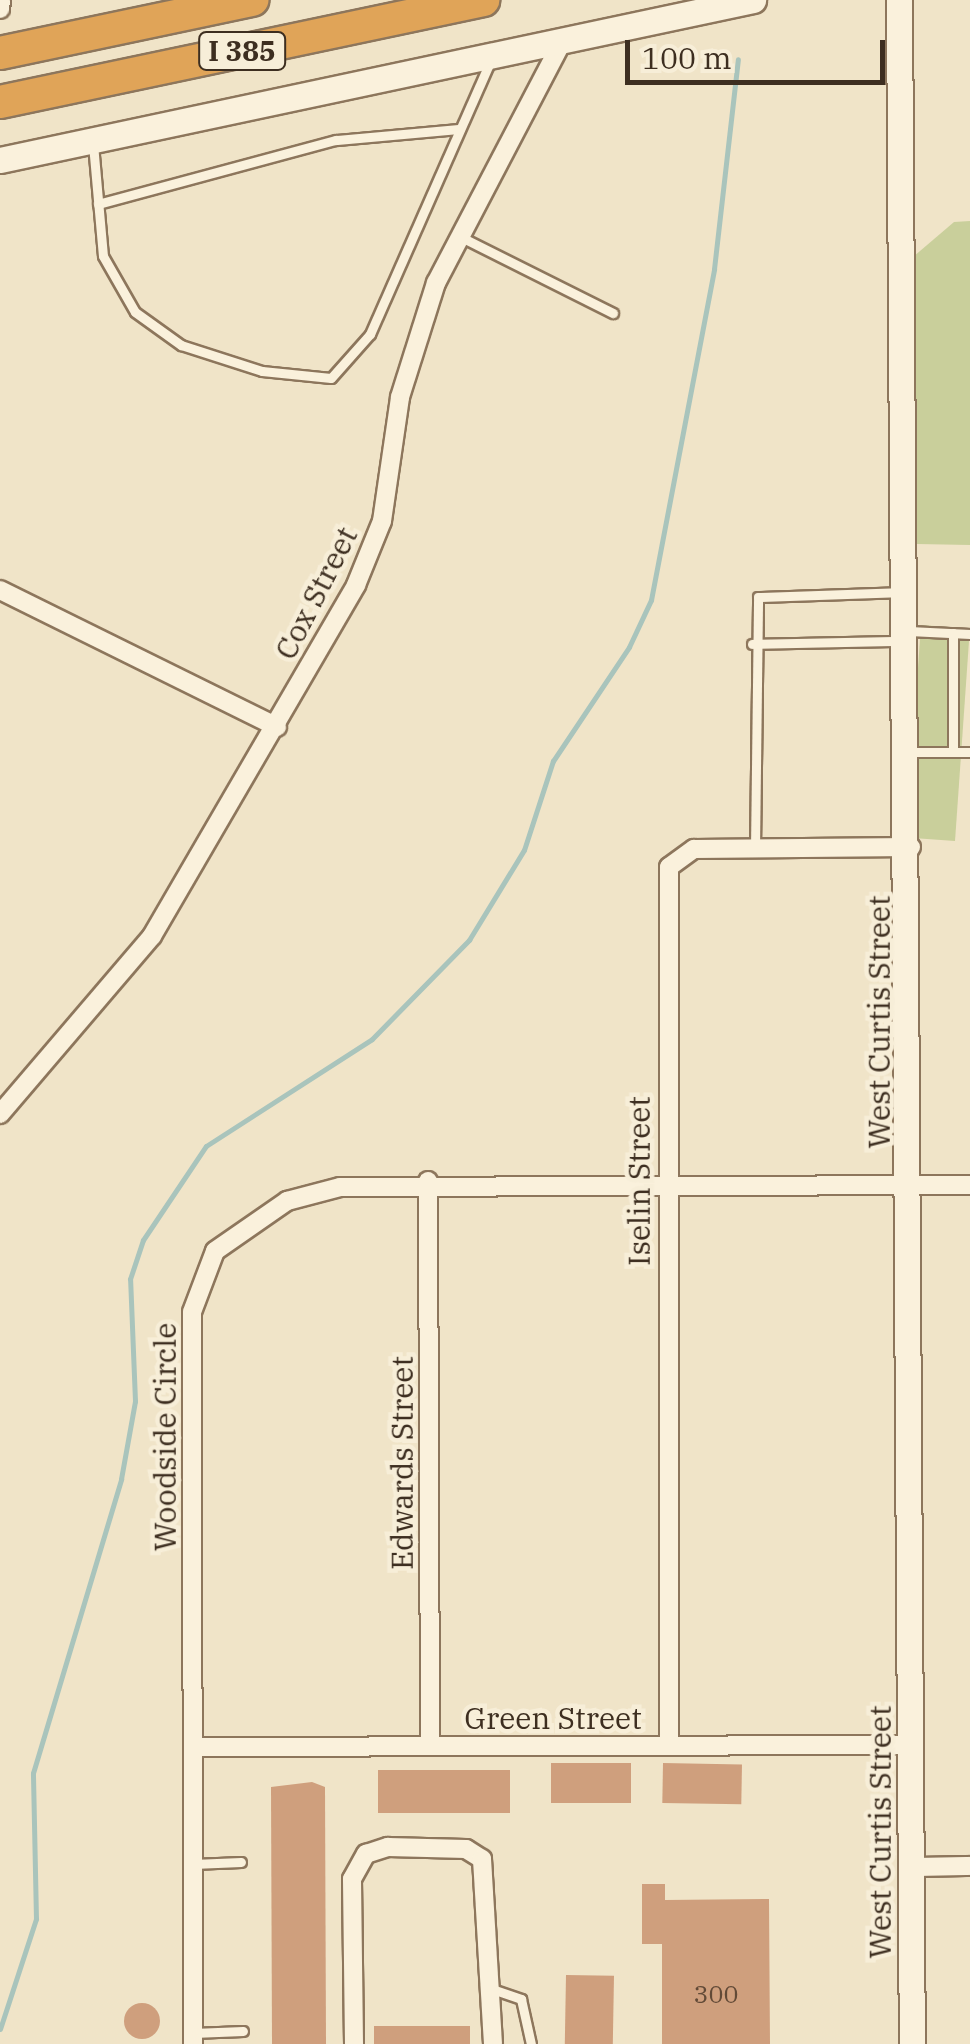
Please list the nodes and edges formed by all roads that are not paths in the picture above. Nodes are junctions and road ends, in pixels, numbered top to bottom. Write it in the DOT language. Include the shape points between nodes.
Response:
graph roads {
  1 [pos="1,0"];
  2 [pos="252,0"];
  3 [pos="483,0"];
  4 [pos="754,0"];
  5 [pos="899,0"];
  6 [pos="0,9"];
  7 [pos="563,40"];
  8 [pos="0,53"];
  9 [pos="493,54"];
  10 [pos="0,102"];
  11 [pos="460,129"];
  12 [pos="92,141"];
  13 [pos="0,160"];
  14 [pos="98,204"];
  15 [pos="459,236"];
  16 [pos="614,313"];
  17 [pos="0,590"];
  18 [pos="908,592"];
  19 [pos="952,633"];
  20 [pos="970,634"];
  21 [pos="909,636"];
  22 [pos="752,644"];
  23 [pos="276,727"];
  24 [pos="910,752"];
  25 [pos="953,752"];
  26 [pos="970,752"];
  27 [pos="911,847"];
  28 [pos="755,848"];
  29 [pos="0,1114"];
  30 [pos="428,1181"];
  31 [pos="970,1185"];
  32 [pos="667,1186"];
  33 [pos="911,1186"];
  34 [pos="669,1745"];
  35 [pos="912,1745"];
  36 [pos="430,1746"];
  37 [pos="193,1747"];
  38 [pos="241,1862"];
  39 [pos="193,1864"];
  40 [pos="970,1866"];
  41 [pos="912,1867"];
  42 [pos="492,1989"];
  43 [pos="243,2032"];
  44 [pos="193,2039"];
  45 [pos="354,2044"];
  46 [pos="493,2044"];
  47 [pos="530,2044"];
  48 [pos="912,2044"];
  1 -- 6 [label="street"];
  2 -- 8 [label="highway, I 385"];
  3 -- 10 [label="highway, I 385"];
  4 -- 7 [label="street"];
  5 -- 18 [label="street, West Curtis Street"];
  7 -- 9 [label="street"];
  7 -- 15 [label="street, Cox Street"];
  9 -- 11 [label="lane"];
  9 -- 12 [label="street"];
  11 -- 14 [label="lane" via="336,140"];
  11 -- 14 [label="lane" via="370,334 330,378 262,371 181,345 135,312 104,256"];
  12 -- 13 [label="street"];
  12 -- 14 [label="lane"];
  15 -- 16 [label="lane"];
  15 -- 23 [label="street, Cox Street" via="412,344 374,548"];
  17 -- 23 [label="street"];
  18 -- 21 [label="street, West Curtis Street"];
  18 -- 22 [label="lane" via="762,592"];
  19 -- 20 [label="lane"];
  19 -- 21 [label="lane"];
  19 -- 25 [label="lane"];
  21 -- 22 [label="lane"];
  21 -- 24 [label="street, West Curtis Street"];
  22 -- 28 [label="lane"];
  23 -- 29 [label="street, Cox Street" via="152,936"];
  24 -- 25 [label="lane"];
  24 -- 27 [label="street, West Curtis Street"];
  25 -- 26 [label="lane"];
  27 -- 28 [label="street, Iselin Street"];
  27 -- 33 [label="street, West Curtis Street"];
  28 -- 32 [label="street, Iselin Street" via="694,849 669,867"];
  30 -- 32 [label="street, Woodside Circle"];
  30 -- 36 [label="street, Edwards Street"];
  30 -- 37 [label="street, Woodside Circle" via="287,1200 229,1236 201,1275 192,1312"];
  31 -- 33 [label="street, Woodside Circle"];
  32 -- 33 [label="street, Woodside Circle"];
  32 -- 34 [label="street, Iselin Street"];
  33 -- 35 [label="street, West Curtis Street"];
  34 -- 35 [label="street, Green Street"];
  34 -- 36 [label="street, Green Street"];
  35 -- 41 [label="street, West Curtis Street"];
  36 -- 37 [label="street, Green Street"];
  37 -- 39 [label="street, Woodside Circle"];
  38 -- 39 [label="lane"];
  39 -- 44 [label="street, Woodside Circle"];
  40 -- 41 [label="street"];
  41 -- 48 [label="street, West Curtis Street"];
  42 -- 45 [label="street" via="482,1860 466,1849 366,1854 352,1878"];
  42 -- 46 [label="street"];
  42 -- 47 [label="lane" via="521,1999"];
  43 -- 44 [label="lane"];
}
